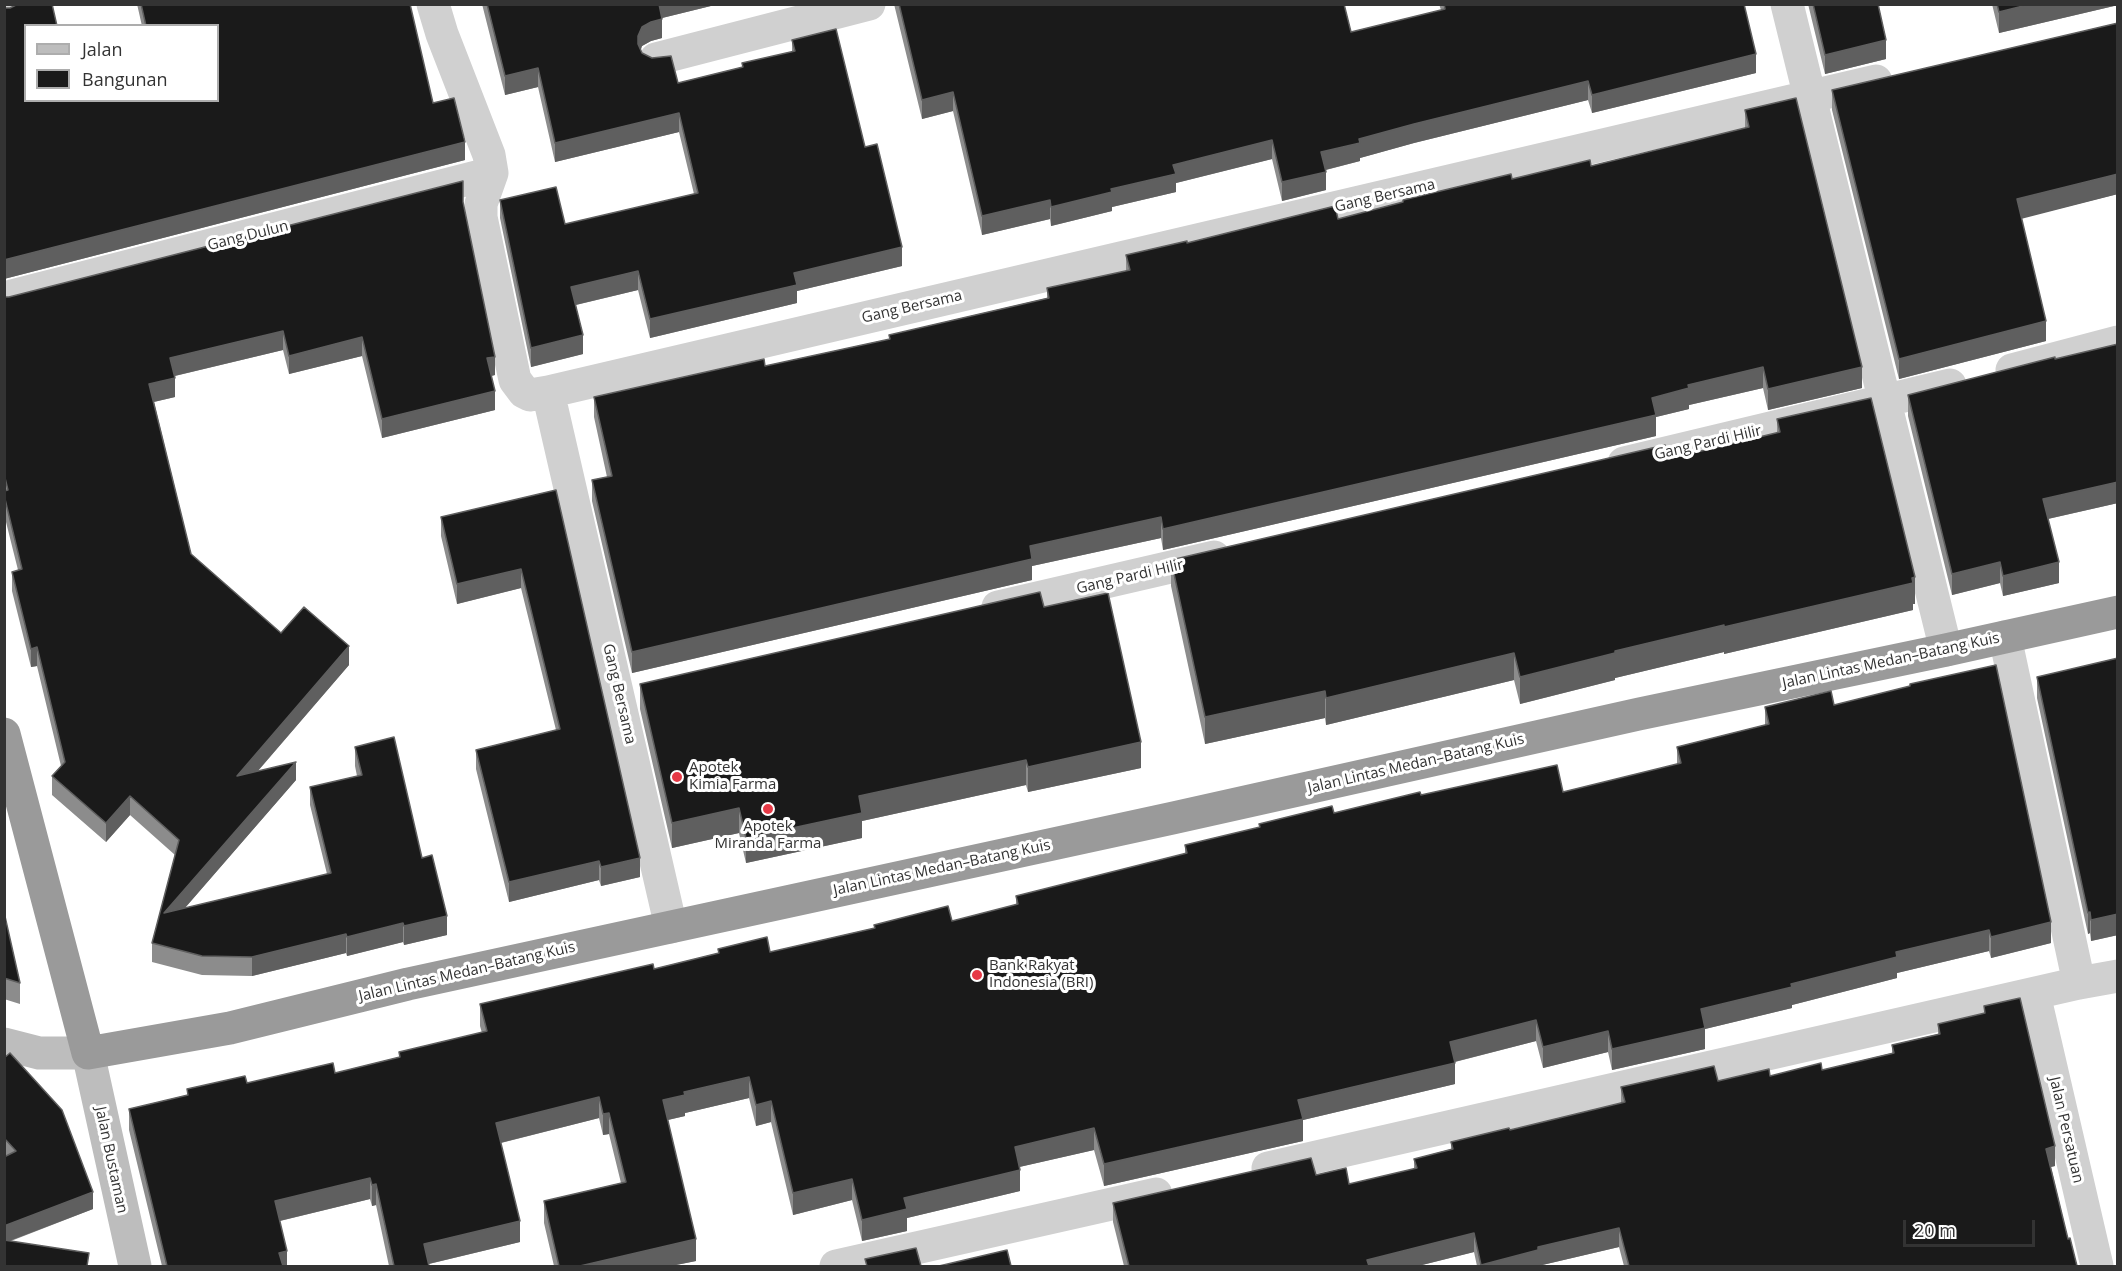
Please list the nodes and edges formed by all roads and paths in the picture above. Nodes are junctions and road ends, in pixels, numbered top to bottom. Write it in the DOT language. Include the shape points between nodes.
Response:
graph roads {
  1 [pos="19,4"];
  2 [pos="433,4"];
  3 [pos="869,4"];
  4 [pos="1787,4"];
  5 [pos="4,9"];
  6 [pos="656,59"];
  7 [pos="1901,75"];
  8 [pos="1810,96"];
  9 [pos="492,173"];
  10 [pos="4,298"];
  11 [pos="2118,342"];
  12 [pos="548,392"];
  13 [pos="1885,402"];
  14 [pos="1595,469"];
  15 [pos="1246,550"];
  16 [pos="2118,612"];
  17 [pos="968,615"];
  18 [pos="2005,637"];
  19 [pos="1946,650"];
  20 [pos="4,734"];
  21 [pos="671,927"];
  22 [pos="2118,976"];
  23 [pos="2079,983"];
  24 [pos="2034,994"];
  25 [pos="4,1044"];
  26 [pos="88,1053"];
  27 [pos="1241,1174"];
  28 [pos="1183,1188"];
  29 [pos="929,1256"];
  30 [pos="135,1266"];
  31 [pos="836,1266"];
  32 [pos="2097,1266"];
  1 -- 5 [label="street"];
  2 -- 9 [label="street" via="489,155"];
  3 -- 6 [label="street"];
  4 -- 8 [label="street"];
  7 -- 8 [label="street, Gang Bersama"];
  8 -- 12 [label="street, Gang Bersama"];
  8 -- 13 [label="street"];
  9 -- 10 [label="street, Gang Dulun"];
  9 -- 12 [label="street" via="481,204 481,217 515,380 530,395"];
  11 -- 13 [label="street, Gang Pardi Hilir"];
  12 -- 21 [label="street, Gang Bersama" via="631,692"];
  13 -- 14 [label="street, Gang Pardi Hilir"];
  13 -- 19 [label="street"];
  15 -- 17 [label="street, Gang Pardi Hilir"];
  16 -- 18 [label="highway, Jalan Lintas Medan–Batang Kuis"];
  18 -- 19 [label="highway, Jalan Lintas Medan–Batang Kuis"];
  18 -- 23 [label="street"];
  19 -- 21 [label="highway, Jalan Lintas Medan–Batang Kuis"];
  20 -- 26 [label="highway"];
  21 -- 26 [label="highway, Jalan Lintas Medan–Batang Kuis" via="408,984 230,1028"];
  22 -- 23 [label="street"];
  23 -- 24 [label="street"];
  24 -- 27 [label="street"];
  24 -- 32 [label="street, Jalan Persatuan"];
  25 -- 26 [label="main road" via="39,1053"];
  26 -- 30 [label="main road, Jalan Bustaman"];
  28 -- 29 [label="street"];
  29 -- 31 [label="street"];
}
